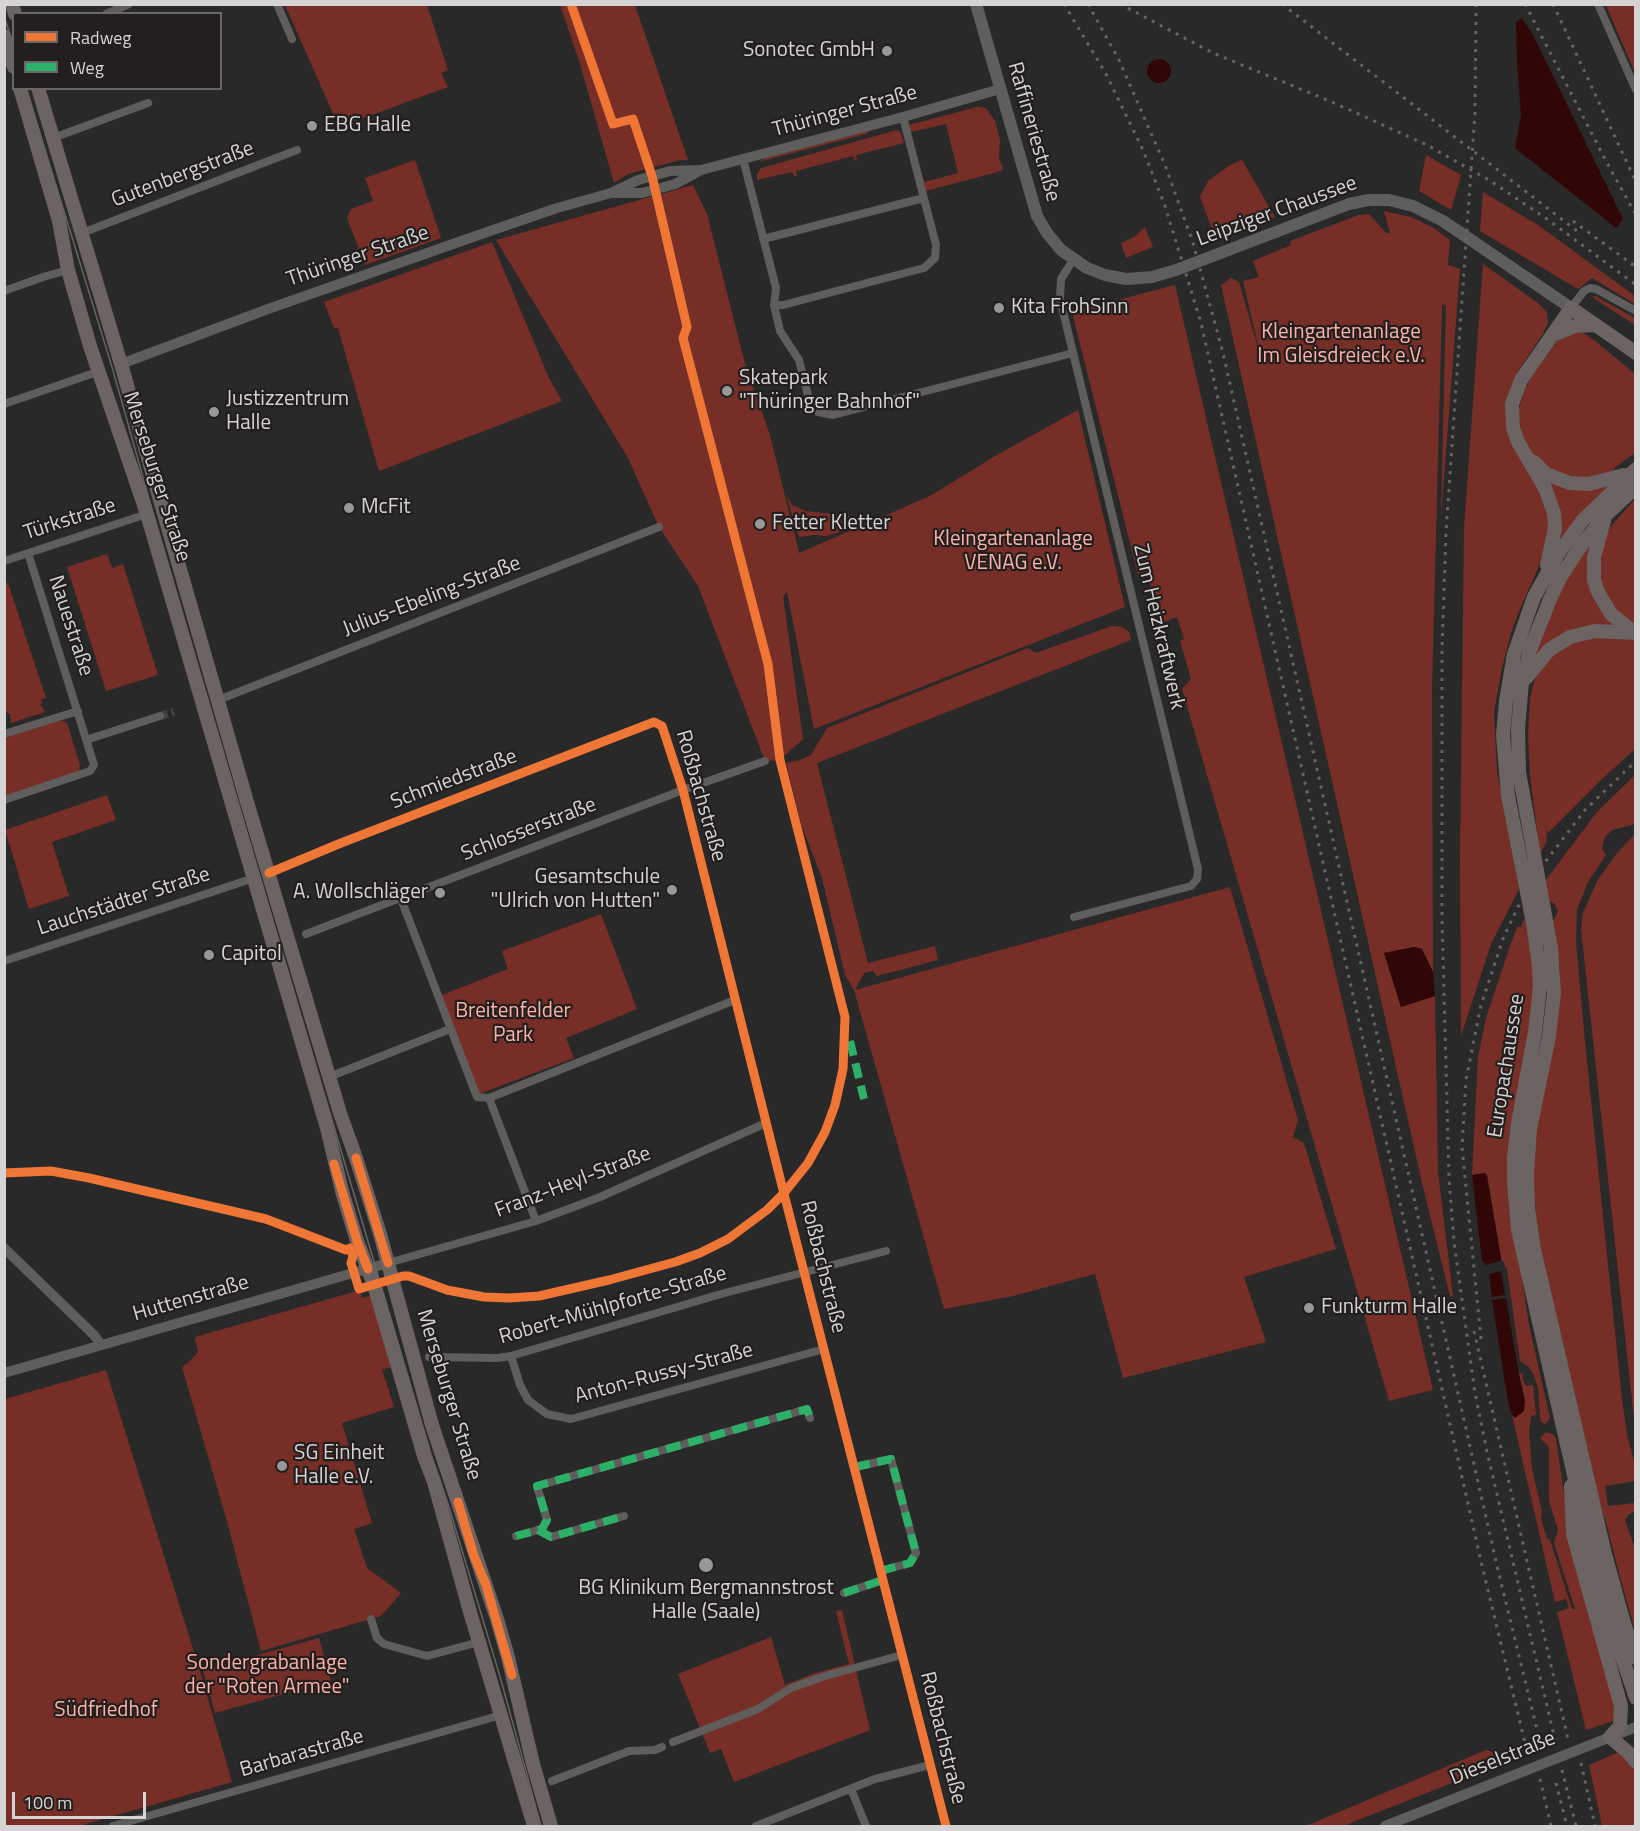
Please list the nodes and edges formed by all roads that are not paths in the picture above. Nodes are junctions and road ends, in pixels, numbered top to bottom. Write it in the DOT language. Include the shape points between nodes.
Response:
graph roads {
  1 [pos="129,4"];
  2 [pos="277,4"];
  3 [pos="976,4"];
  4 [pos="1598,4"];
  5 [pos="111,12"];
  6 [pos="4,36"];
  7 [pos="292,39"];
  8 [pos="12,61"];
  9 [pos="1000,89"];
  10 [pos="21,90"];
  11 [pos="39,90"];
  12 [pos="1635,90"];
  13 [pos="148,103"];
  14 [pos="903,117"];
  15 [pos="53,138"];
  16 [pos="297,150"];
  17 [pos="743,159"];
  18 [pos="924,198"];
  19 [pos="82,233"];
  20 [pos="763,239"];
  21 [pos="1073,260"];
  22 [pos="68,270"];
  23 [pos="4,291"];
  24 [pos="774,305"];
  25 [pos="1571,308"];
  26 [pos="1635,311"];
  27 [pos="1595,325"];
  28 [pos="1549,338"];
  29 [pos="1073,353"];
  30 [pos="1635,353"];
  31 [pos="121,364"];
  32 [pos="100,371"];
  33 [pos="4,404"];
  34 [pos="1525,455"];
  35 [pos="1632,471"];
  36 [pos="1635,488"];
  37 [pos="140,516"];
  38 [pos="1605,516"];
  39 [pos="659,527"];
  40 [pos="28,553"];
  41 [pos="4,561"];
  42 [pos="1545,576"];
  43 [pos="1635,633"];
  44 [pos="1522,682"];
  45 [pos="218,700"];
  46 [pos="78,711"];
  47 [pos="160,716"];
  48 [pos="654,722"];
  49 [pos="4,734"];
  50 [pos="86,740"];
  51 [pos="765,761"];
  52 [pos="683,790"];
  53 [pos="4,800"];
  54 [pos="269,873"];
  55 [pos="254,878"];
  56 [pos="401,898"];
  57 [pos="1074,917"];
  58 [pos="306,934"];
  59 [pos="4,961"];
  60 [pos="735,1000"];
  61 [pos="450,1029"];
  62 [pos="329,1077"];
  63 [pos="489,1098"];
  64 [pos="766,1123"];
  65 [pos="536,1221"];
  66 [pos="4,1248"];
  67 [pos="886,1251"];
  68 [pos="388,1263"];
  69 [pos="368,1269"];
  70 [pos="805,1273"];
  71 [pos="101,1345"];
  72 [pos="824,1349"];
  73 [pos="511,1356"];
  74 [pos="429,1357"];
  75 [pos="4,1373"];
  76 [pos="810,1418"];
  77 [pos="1571,1460"];
  78 [pos="855,1467"];
  79 [pos="624,1516"];
  80 [pos="538,1530"];
  81 [pos="516,1536"];
  82 [pos="881,1575"];
  83 [pos="844,1593"];
  84 [pos="371,1619"];
  85 [pos="479,1642"];
  86 [pos="902,1655"];
  87 [pos="1635,1658"];
  88 [pos="1635,1698"];
  89 [pos="501,1715"];
  90 [pos="1635,1727"];
  91 [pos="1610,1737"];
  92 [pos="673,1742"];
  93 [pos="662,1747"];
  94 [pos="1635,1762"];
  95 [pos="930,1765"];
  96 [pos="552,1781"];
  97 [pos="851,1789"];
  98 [pos="113,1827"];
  99 [pos="534,1827"];
  100 [pos="551,1827"];
  101 [pos="756,1827"];
  102 [pos="866,1827"];
  103 [pos="946,1827"];
  104 [pos="1384,1827"];
  1 -- 5 [label="street"];
  2 -- 7 [label="street"];
  3 -- 9 [label="main road, Raffineriestraße"];
  4 -- 12 [label="street"];
  6 -- 8 [label="main road"];
  9 -- 14 [label="street, Thüringer Straße"];
  9 -- 21 [label="main road, Raffineriestraße" via="1037,216 1050,237"];
  10 -- 22 [label="main road, Merseburger Straße" via="59,221"];
  11 -- 15 [label="main road, Merseburger Straße"];
  13 -- 15 [label="street"];
  14 -- 17 [label="street, Thüringer Straße"];
  14 -- 18 [label="street"];
  15 -- 19 [label="main road, Merseburger Straße"];
  16 -- 19 [label="street, Gutenbergstraße"];
  17 -- 20 [label="street"];
  17 -- 31 [label="street, Thüringer Straße" via="701,171 675,184 642,193 611,193 499,227"];
  18 -- 20 [label="street"];
  18 -- 24 [label="street" via="936,245 930,264"];
  19 -- 31 [label="main road, Merseburger Straße"];
  20 -- 24 [label="street" via="776,288"];
  21 -- 25 [label="main road, Leipziger Chaussee" via="1114,277 1152,277 1349,204 1389,200 1413,206 1443,221"];
  21 -- 29 [label="street, Zum Heizkraftwerk" via="1059,289"];
  22 -- 23 [label="street"];
  22 -- 32 [label="main road, Merseburger Straße"];
  24 -- 29 [label="street" via="783,337 799,360 810,404 824,415"];
  25 -- 26 [label="street" via="1590,288"];
  25 -- 27 [label="main road, Leipziger Chaussee"];
  25 -- 28 [label="main road"];
  27 -- 28 [label="main road" via="1569,327"];
  27 -- 30 [label="main road, Leipziger Chaussee"];
  28 -- 34 [label="main road" via="1521,380 1512,404 1513,428"];
  29 -- 57 [label="street, Zum Heizkraftwerk" via="1198,869 1191,886"];
  31 -- 32 [label="main road"];
  31 -- 45 [label="main road, Merseburger Straße"];
  32 -- 33 [label="street"];
  32 -- 37 [label="main road, Merseburger Straße"];
  34 -- 35 [label="main road" via="1546,474 1570,483 1589,484"];
  34 -- 42 [label="main road" via="1545,488 1554,513 1555,528"];
  35 -- 42 [label="main road, Europachaussee" via="1582,521"];
  36 -- 38 [label="main road, Europachaussee"];
  37 -- 40 [label="street, Türkstraße"];
  37 -- 55 [label="main road, Merseburger Straße"];
  38 -- 43 [label="main road" via="1594,557 1594,580 1611,614"];
  38 -- 44 [label="main road, Europachaussee" via="1580,547 1555,589 1535,633"];
  39 -- 45 [label="street, Julius-Ebeling-Straße"];
  40 -- 41 [label="street, Türkstraße"];
  40 -- 46 [label="street, Nauestraße"];
  42 -- 77 [label="main road, Europachaussee" via="1519,636 1504,717 1508,796 1533,923 1540,986 1518,1123 1514,1181 1522,1254"];
  43 -- 44 [label="main road" via="1595,631 1570,637 1549,650"];
  44 -- 87 [label="main road, Europachaussee" via="1519,772 1551,948 1554,993 1530,1129 1528,1209 1605,1554"];
  45 -- 54 [label="main road, Merseburger Straße"];
  46 -- 49 [label="street"];
  46 -- 50 [label="street, Nauestraße"];
  47 -- 50 [label="street"];
  48 -- 52 [label="street, Roßbachstraße" via="662,726"];
  48 -- 54 [label="street, Schmiedstraße"];
  50 -- 53 [label="street, Nauestraße" via="94,765 90,771"];
  51 -- 52 [label="street, Schlosserstraße"];
  52 -- 56 [label="street, Schlosserstraße"];
  52 -- 60 [label="street, Roßbachstraße"];
  54 -- 55 [label="main road"];
  54 -- 62 [label="main road, Merseburger Straße"];
  55 -- 59 [label="street, Lauchstädter Straße"];
  55 -- 69 [label="main road, Merseburger Straße" via="342,1191"];
  56 -- 58 [label="street, Schlosserstraße"];
  56 -- 61 [label="street"];
  60 -- 63 [label="street"];
  60 -- 64 [label="street, Roßbachstraße"];
  61 -- 62 [label="street"];
  61 -- 63 [label="street" via="477,1097"];
  62 -- 68 [label="main road, Merseburger Straße"];
  63 -- 65 [label="street"];
  64 -- 65 [label="street, Franz-Heyl-Straße" via="600,1197"];
  64 -- 70 [label="street, Roßbachstraße"];
  65 -- 68 [label="street, Franz-Heyl-Straße"];
  66 -- 71 [label="street"];
  67 -- 70 [label="street, Roßbachstraße"];
  68 -- 69 [label="street, Huttenstraße"];
  68 -- 100 [label="main road, Merseburger Straße" via="432,1425 508,1657"];
  69 -- 71 [label="street, Huttenstraße"];
  69 -- 85 [label="main road, Merseburger Straße"];
  70 -- 72 [label="street, Roßbachstraße"];
  70 -- 73 [label="street, Robert-Mühlpforte-Straße"];
  71 -- 75 [label="street, Huttenstraße"];
  72 -- 73 [label="street, Anton-Russy-Straße" via="571,1419 547,1414 528,1400"];
  72 -- 78 [label="street, Roßbachstraße"];
  73 -- 74 [label="street, Robert-Mühlpforte-Straße"];
  76 -- 80 [label="street" via="807,1409 692,1446 537,1486 547,1520"];
  77 -- 88 [label="main road, Europachaussee" via="1606,1610"];
  77 -- 91 [label="main road" via="1573,1534 1621,1706 1620,1725"];
  78 -- 82 [label="street, Roßbachstraße"];
  78 -- 82 [label="street" via="891,1459 916,1553 910,1563"];
  79 -- 80 [label="street" via="551,1537"];
  80 -- 81 [label="street"];
  82 -- 83 [label="street"];
  82 -- 86 [label="street, Roßbachstraße"];
  84 -- 85 [label="street" via="377,1638 384,1644 427,1656"];
  85 -- 89 [label="main road, Merseburger Straße"];
  86 -- 92 [label="street" via="791,1688 758,1709"];
  86 -- 95 [label="street, Roßbachstraße"];
  89 -- 98 [label="street, Barbarastraße"];
  89 -- 99 [label="main road, Merseburger Straße"];
  90 -- 91 [label="street, Dieselstraße"];
  91 -- 94 [label="main road"];
  91 -- 104 [label="street, Dieselstraße"];
  93 -- 96 [label="street" via="629,1751"];
  95 -- 97 [label="street"];
  95 -- 103 [label="street, Roßbachstraße"];
  97 -- 101 [label="street"];
  97 -- 102 [label="street"];
}
